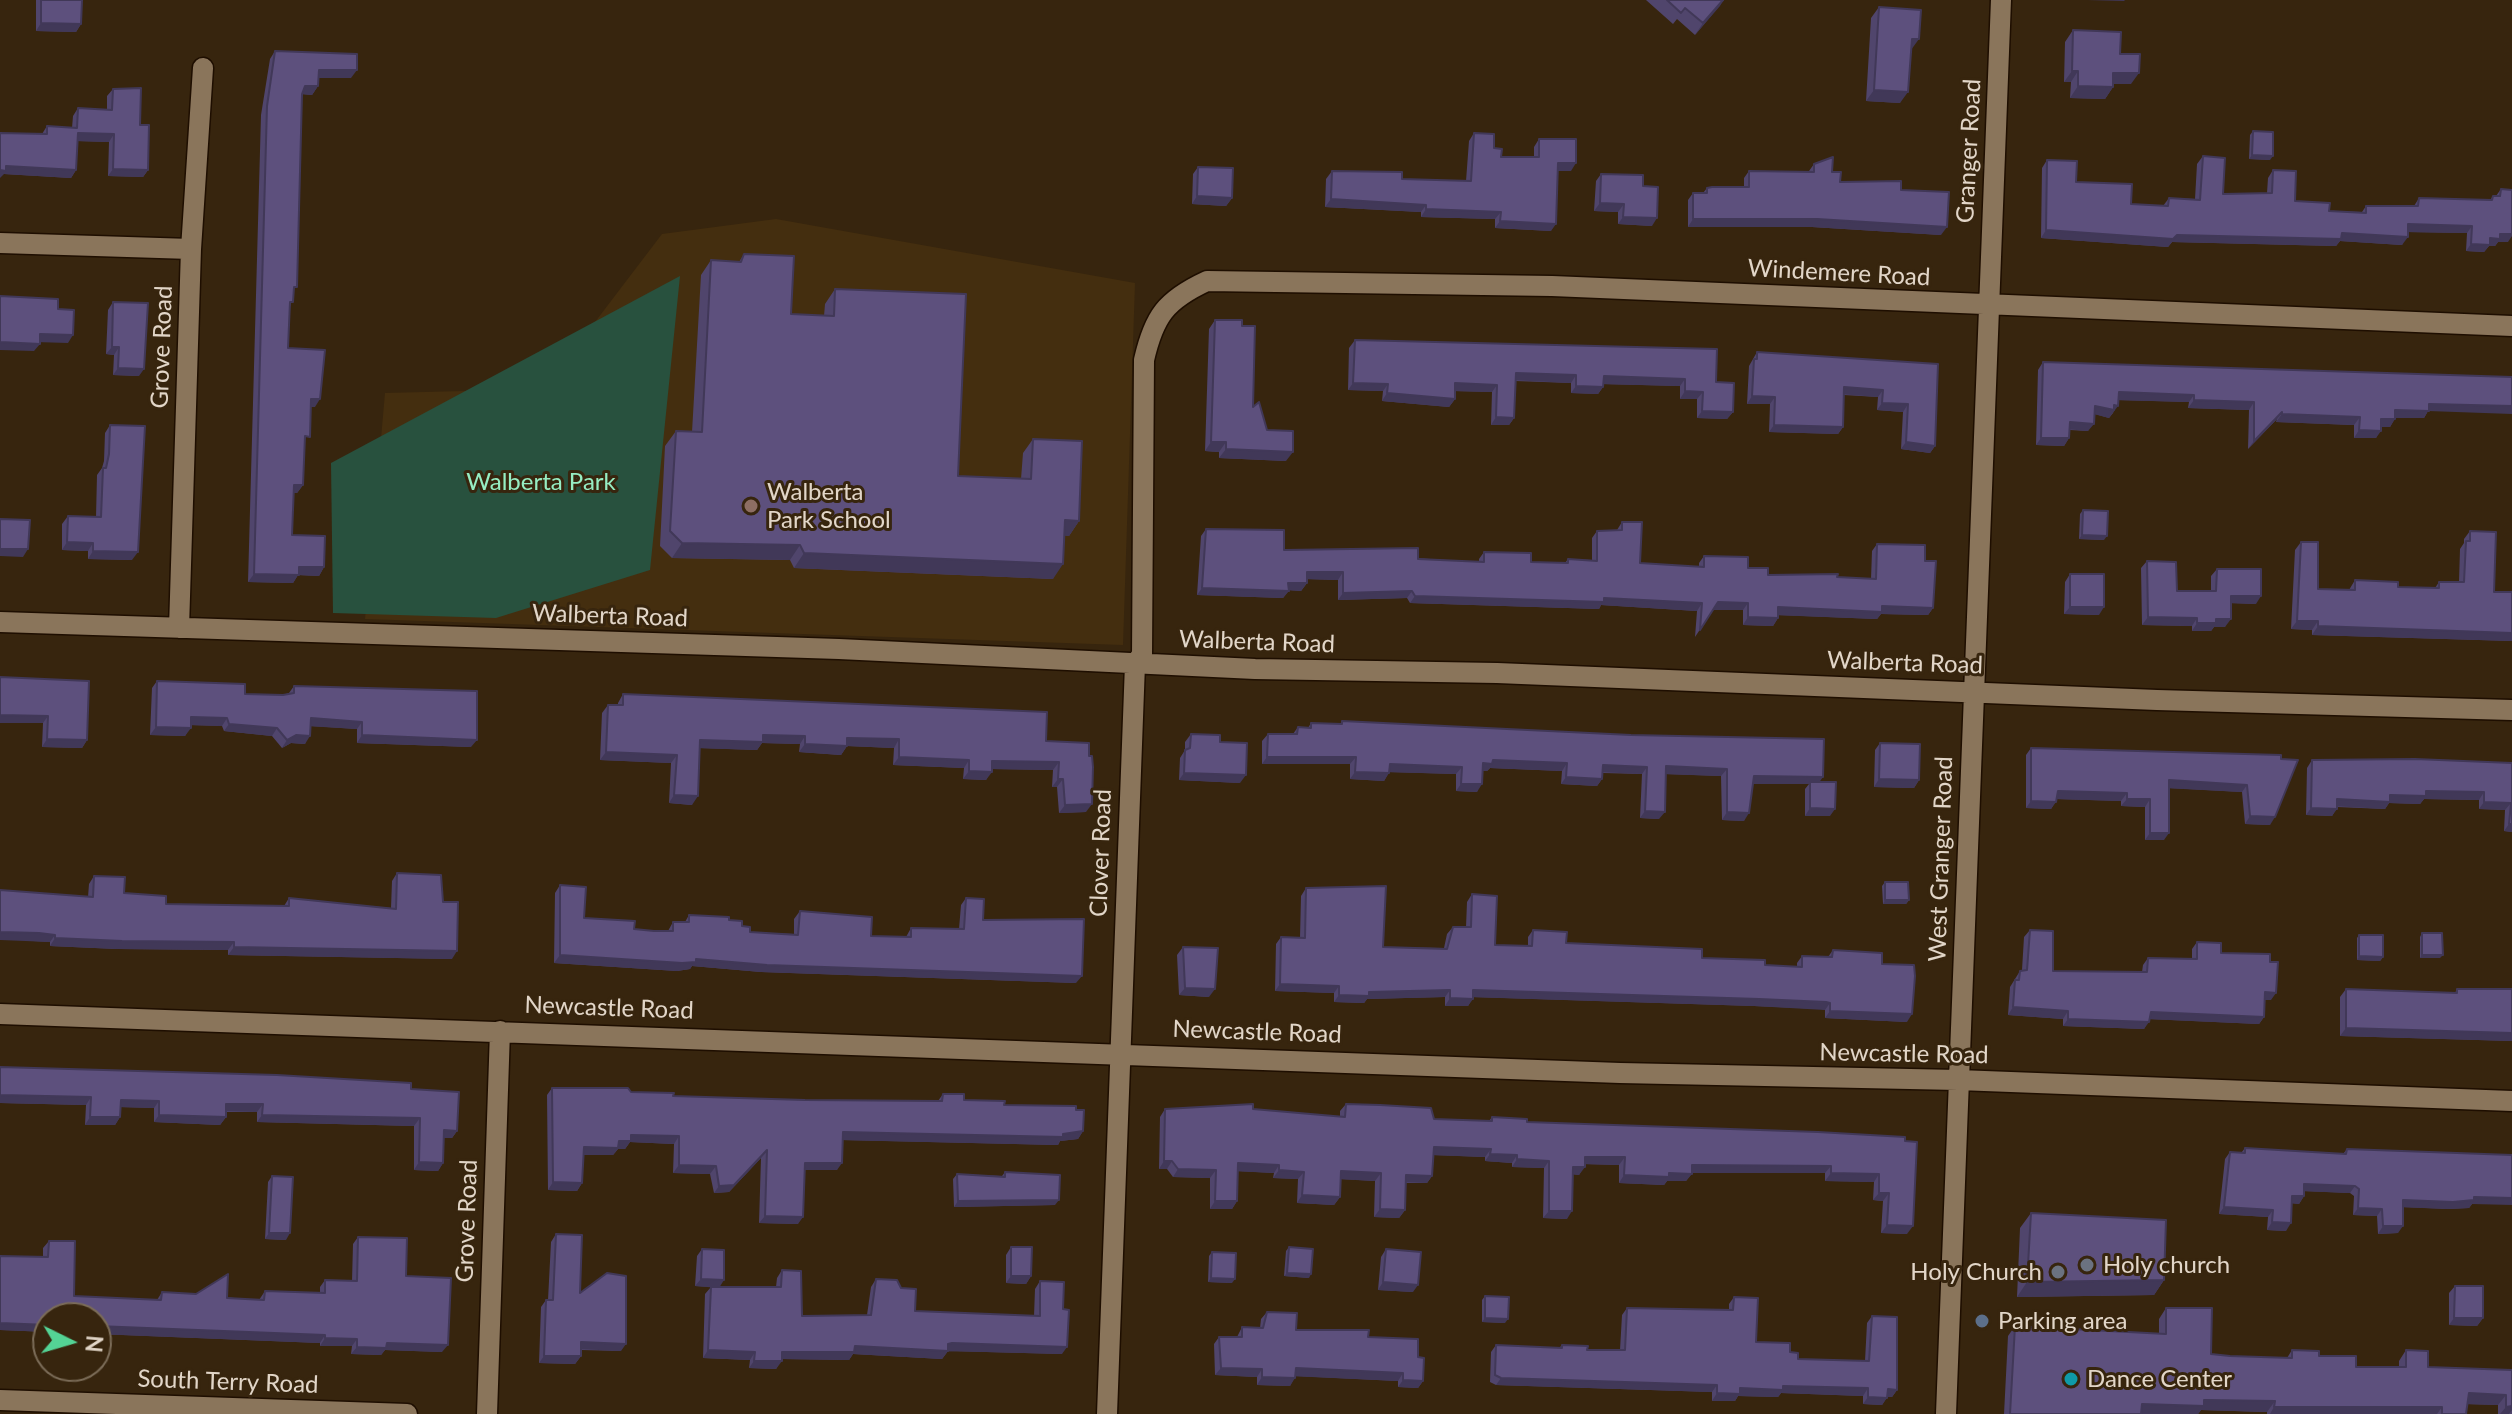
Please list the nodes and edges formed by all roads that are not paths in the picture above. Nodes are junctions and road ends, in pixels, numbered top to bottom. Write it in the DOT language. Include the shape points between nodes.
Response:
graph roads {
  1 [pos="2001,0"];
  2 [pos="203,68"];
  3 [pos="0,243"];
  4 [pos="191,249"];
  5 [pos="1169,303"];
  6 [pos="1987,305"];
  7 [pos="2512,326"];
  8 [pos="0,622"];
  9 [pos="179,628"];
  10 [pos="1135,664"];
  11 [pos="1974,692"];
  12 [pos="2512,710"];
  13 [pos="0,1014"];
  14 [pos="500,1031"];
  15 [pos="1118,1052"];
  16 [pos="1958,1080"];
  17 [pos="2512,1101"];
  18 [pos="0,1400"];
  19 [pos="407,1414"];
  20 [pos="487,1414"];
  21 [pos="1107,1414"];
  22 [pos="1946,1414"];
  1 -- 6 [label="street, Granger Road"];
  2 -- 4 [label="street, Grove Road"];
  3 -- 4 [label="street"];
  4 -- 9 [label="street, Grove Road"];
  5 -- 6 [label="street, Windemere Road" via="1207,281 1552,286"];
  5 -- 10 [label="street, Clover Road" via="1150,330 1144,360 1142,655"];
  6 -- 7 [label="street, Windemere Road"];
  6 -- 11 [label="street, West Granger Road"];
  8 -- 9 [label="street, Walberta Road"];
  9 -- 10 [label="street, Walberta Road"];
  10 -- 11 [label="street, Walberta Road"];
  10 -- 15 [label="street, Clover Road"];
  11 -- 12 [label="street, Walberta Road"];
  11 -- 16 [label="street, West Granger Road"];
  13 -- 14 [label="street, Newcastle Road"];
  14 -- 15 [label="street, Newcastle Road"];
  14 -- 20 [label="street, Grove Road"];
  15 -- 16 [label="street, Newcastle Road" via="1620,1073"];
  15 -- 21 [label="street, Clover Road"];
  16 -- 17 [label="street, Newcastle Road"];
  16 -- 22 [label="street, West Granger Road"];
  18 -- 19 [label="street, South Terry Road"];
}
